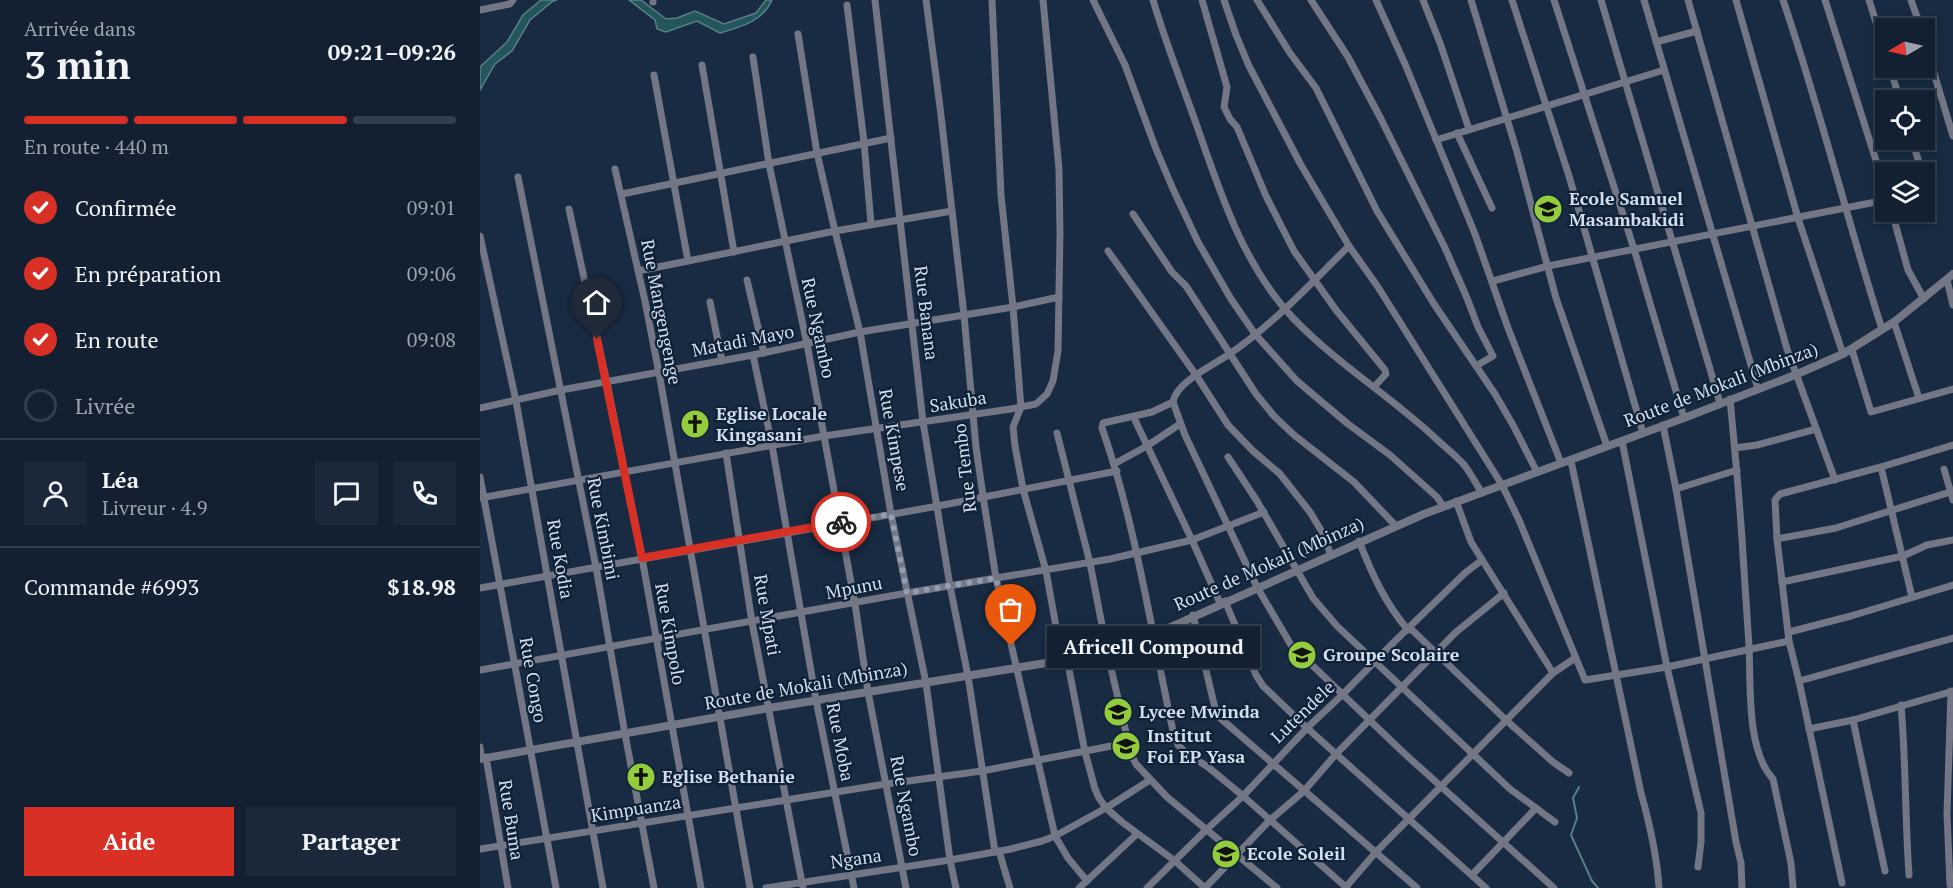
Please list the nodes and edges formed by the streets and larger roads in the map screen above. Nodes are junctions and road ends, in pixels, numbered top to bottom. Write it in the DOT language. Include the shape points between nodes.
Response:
graph roads {
  1 [pos="875,0"];
  2 [pos="926,0"];
  3 [pos="992,0"];
  4 [pos="1043,0"];
  5 [pos="1093,0"];
  6 [pos="1153,0"];
  7 [pos="1202,0"];
  8 [pos="1224,0"];
  9 [pos="1257,0"];
  10 [pos="1311,0"];
  11 [pos="1376,0"];
  12 [pos="1422,0"];
  13 [pos="1471,0"];
  14 [pos="1512,0"];
  15 [pos="1554,0"];
  16 [pos="1601,0"];
  17 [pos="1644,0"];
  18 [pos="1688,0"];
  19 [pos="1736,0"];
  20 [pos="1783,0"];
  21 [pos="1825,0"];
  22 [pos="1869,0"];
  23 [pos="1911,0"];
  24 [pos="512,2"];
  25 [pos="847,6"];
  26 [pos="480,10"];
  27 [pos="1917,18"];
  28 [pos="1875,19"];
  29 [pos="1697,31"];
  30 [pos="798,34"];
  31 [pos="1656,42"];
  32 [pos="753,57"];
  33 [pos="702,65"];
  34 [pos="1664,70"];
  35 [pos="654,75"];
  36 [pos="1935,76"];
  37 [pos="1624,82"];
  38 [pos="1584,94"];
  39 [pos="1548,107"];
  40 [pos="1506,118"];
  41 [pos="1469,129"];
  42 [pos="1457,133"];
  43 [pos="1953,136"];
  44 [pos="891,138"];
  45 [pos="1436,140"];
  46 [pos="864,142"];
  47 [pos="817,153"];
  48 [pos="1876,162"];
  49 [pos="769,164"];
  50 [pos="615,169"];
  51 [pos="719,173"];
  52 [pos="518,177"];
  53 [pos="673,183"];
  54 [pos="622,194"];
  55 [pos="1875,202"];
  56 [pos="1492,208"];
  57 [pos="1846,208"];
  58 [pos="569,209"];
  59 [pos="952,211"];
  60 [pos="1133,214"];
  61 [pos="1797,218"];
  62 [pos="899,220"];
  63 [pos="1895,222"];
  64 [pos="871,225"];
  65 [pos="1751,227"];
  66 [pos="835,231"];
  67 [pos="1713,234"];
  68 [pos="480,236"];
  69 [pos="1673,242"];
  70 [pos="785,243"];
  71 [pos="1349,246"];
  72 [pos="1634,249"];
  73 [pos="1108,251"];
  74 [pos="734,252"];
  75 [pos="1592,258"];
  76 [pos="688,261"];
  77 [pos="1548,266"];
  78 [pos="639,271"];
  79 [pos="1314,279"];
  80 [pos="747,280"];
  81 [pos="1493,281"];
  82 [pos="1951,283"];
  83 [pos="1059,297"];
  84 [pos="1924,298"];
  85 [pos="710,302"];
  86 [pos="1953,305"];
  87 [pos="1013,307"];
  88 [pos="1286,310"];
  89 [pos="964,315"];
  90 [pos="1894,322"];
  91 [pos="913,323"];
  92 [pos="1882,329"];
  93 [pos="860,332"];
  94 [pos="1255,334"];
  95 [pos="807,344"];
  96 [pos="1847,352"];
  97 [pos="764,353"];
  98 [pos="1230,353"];
  99 [pos="753,355"];
  100 [pos="722,361"];
  101 [pos="1476,366"];
  102 [pos="659,373"];
  103 [pos="1196,375"];
  104 [pos="1795,375"];
  105 [pos="607,383"];
  106 [pos="1374,387"];
  107 [pos="1758,389"];
  108 [pos="1953,389"];
  109 [pos="561,390"];
  110 [pos="1919,398"];
  111 [pos="1730,399"];
  112 [pos="516,401"];
  113 [pos="1173,402"];
  114 [pos="1720,403"];
  115 [pos="1021,407"];
  116 [pos="480,408"];
  117 [pos="974,414"];
  118 [pos="1134,418"];
  119 [pos="1684,418"];
  120 [pos="923,422"];
  121 [pos="1180,424"];
  122 [pos="1663,425"];
  123 [pos="878,428"];
  124 [pos="1816,429"];
  125 [pos="1057,433"];
  126 [pos="1643,433"];
  127 [pos="824,436"];
  128 [pos="1622,441"];
  129 [pos="772,445"];
  130 [pos="1953,445"];
  131 [pos="1147,446"];
  132 [pos="1607,446"];
  133 [pos="1735,448"];
  134 [pos="726,453"];
  135 [pos="1228,457"];
  136 [pos="1571,461"];
  137 [pos="675,462"];
  138 [pos="1561,463"];
  139 [pos="1116,467"];
  140 [pos="1881,467"];
  141 [pos="1944,469"];
  142 [pos="1737,470"];
  143 [pos="624,471"];
  144 [pos="1537,472"];
  145 [pos="480,477"];
  146 [pos="1835,480"];
  147 [pos="579,481"];
  148 [pos="1070,481"];
  149 [pos="1502,485"];
  150 [pos="532,488"];
  151 [pos="1023,489"];
  152 [pos="1676,489"];
  153 [pos="1952,491"];
  154 [pos="1482,493"];
  155 [pos="983,496"];
  156 [pos="482,497"];
  157 [pos="1953,500"];
  158 [pos="1456,501"];
  159 [pos="938,506"];
  160 [pos="1443,506"];
  161 [pos="1891,511"];
  162 [pos="1264,512"];
  163 [pos="891,514"];
  164 [pos="840,523"];
  165 [pos="1395,525"];
  166 [pos="1229,527"];
  167 [pos="787,533"];
  168 [pos="1777,539"];
  169 [pos="1192,540"];
  170 [pos="1953,540"];
  171 [pos="739,542"];
  172 [pos="1359,542"];
  173 [pos="691,550"];
  174 [pos="1136,553"];
  175 [pos="1331,555"];
  176 [pos="1903,556"];
  177 [pos="642,558"];
  178 [pos="1482,560"];
  179 [pos="1090,563"];
  180 [pos="597,567"];
  181 [pos="1297,569"];
  182 [pos="1046,571"];
  183 [pos="548,575"];
  184 [pos="996,578"];
  185 [pos="1782,582"];
  186 [pos="501,584"];
  187 [pos="1953,585"];
  188 [pos="950,586"];
  189 [pos="1257,587"];
  190 [pos="480,588"];
  191 [pos="907,593"];
  192 [pos="1504,593"];
  193 [pos="1912,597"];
  194 [pos="1222,602"];
  195 [pos="855,604"];
  196 [pos="802,613"];
  197 [pos="1193,615"];
  198 [pos="752,622"];
  199 [pos="1409,629"];
  200 [pos="703,630"];
  201 [pos="1789,632"];
  202 [pos="1153,636"];
  203 [pos="1953,638"];
  204 [pos="655,639"];
  205 [pos="1789,641"];
  206 [pos="609,647"];
  207 [pos="1749,649"];
  208 [pos="1107,651"];
  209 [pos="1435,653"];
  210 [pos="560,655"];
  211 [pos="1575,658"];
  212 [pos="1706,658"];
  213 [pos="1064,660"];
  214 [pos="1375,662"];
  215 [pos="515,663"];
  216 [pos="1667,667"];
  217 [pos="1015,668"];
  218 [pos="480,670"];
  219 [pos="1553,673"];
  220 [pos="968,676"];
  221 [pos="1618,676"];
  222 [pos="1799,681"];
  223 [pos="926,683"];
  224 [pos="1402,686"];
  225 [pos="1952,691"];
  226 [pos="868,692"];
  227 [pos="1342,695"];
  228 [pos="816,700"];
  229 [pos="1900,705"];
  230 [pos="769,708"];
  231 [pos="719,718"];
  232 [pos="1369,720"];
  233 [pos="1853,720"];
  234 [pos="1507,721"];
  235 [pos="671,726"];
  236 [pos="1307,728"];
  237 [pos="1809,729"];
  238 [pos="625,734"];
  239 [pos="576,742"];
  240 [pos="1127,744"];
  241 [pos="480,747"];
  242 [pos="531,750"];
  243 [pos="1085,752"];
  244 [pos="1336,754"];
  245 [pos="1472,754"];
  246 [pos="482,758"];
  247 [pos="1037,762"];
  248 [pos="1272,765"];
  249 [pos="982,771"];
  250 [pos="1569,772"];
  251 [pos="938,777"];
  252 [pos="1150,780"];
  253 [pos="886,784"];
  254 [pos="1441,786"];
  255 [pos="1304,791"];
  256 [pos="835,792"];
  257 [pos="1243,796"];
  258 [pos="787,800"];
  259 [pos="736,808"];
  260 [pos="1106,808"];
  261 [pos="1536,808"];
  262 [pos="687,816"];
  263 [pos="1410,819"];
  264 [pos="1270,820"];
  265 [pos="1555,822"];
  266 [pos="642,824"];
  267 [pos="1206,830"];
  268 [pos="593,831"];
  269 [pos="1137,834"];
  270 [pos="1055,836"];
  271 [pos="547,839"];
  272 [pos="1503,842"];
  273 [pos="500,846"];
  274 [pos="480,849"];
  275 [pos="997,852"];
  276 [pos="1376,852"];
  277 [pos="1237,855"];
  278 [pos="950,860"];
  279 [pos="1175,861"];
  280 [pos="903,867"];
  281 [pos="1698,867"];
  282 [pos="1885,872"];
  283 [pos="851,874"];
  284 [pos="1472,875"];
  285 [pos="1909,875"];
  286 [pos="1087,881"];
  287 [pos="1842,883"];
  288 [pos="803,885"];
  289 [pos="1950,885"];
  290 [pos="1793,887"];
  291 [pos="508,888"];
  292 [pos="556,888"];
  293 [pos="603,888"];
  294 [pos="654,888"];
  295 [pos="701,888"];
  296 [pos="750,888"];
  297 [pos="766,888"];
  298 [pos="854,888"];
  299 [pos="906,888"];
  300 [pos="956,888"];
  301 [pos="1010,888"];
  302 [pos="1079,888"];
  303 [pos="1147,888"];
  304 [pos="1205,888"];
  305 [pos="1276,888"];
  306 [pos="1346,888"];
  307 [pos="1418,888"];
  308 [pos="1486,888"];
  309 [pos="1554,888"];
  310 [pos="1659,888"];
  311 [pos="1742,888"];
  1 -- 44 [label="street, Rue Banana"];
  2 -- 59 [label="street, Rue Tembo"];
  3 -- 87 [label="street" via="1001,195"];
  4 -- 83 [label="street, Sakuba" via="1059,169"];
  5 -- 94 [label="street" via="1125,65 1155,149 1198,242"];
  6 -- 88 [label="street" via="1209,162 1244,246 1267,287"];
  7 -- 79 [label="street" via="1227,87 1226,112 1294,251"];
  8 -- 71 [label="street" via="1249,66"];
  9 -- 101 [label="street" via="1316,88 1377,211"];
  10 -- 101 [label="street" via="1348,57 1449,258 1493,356"];
  11 -- 45 [label="street"];
  12 -- 41 [label="street"];
  13 -- 40 [label="street"];
  14 -- 39 [label="street"];
  15 -- 38 [label="street"];
  16 -- 37 [label="street"];
  17 -- 31 [label="street"];
  18 -- 29 [label="street"];
  19 -- 61 [label="street"];
  20 -- 57 [label="street"];
  21 -- 48 [label="street"];
  22 -- 28 [label="street"];
  23 -- 27 [label="street"];
  24 -- 26 [label="street"];
  25 -- 46 [label="street"];
  29 -- 31 [label="street"];
  29 -- 65 [label="street"];
  30 -- 47 [label="street, Rue Kimpese"];
  31 -- 34 [label="street"];
  32 -- 49 [label="street, Rue Ngambo"];
  33 -- 51 [label="street"];
  34 -- 37 [label="street"];
  34 -- 67 [label="street"];
  35 -- 53 [label="street"];
  36 -- 43 [label="street"];
  37 -- 38 [label="street"];
  37 -- 69 [label="street"];
  38 -- 39 [label="street"];
  38 -- 72 [label="street"];
  39 -- 40 [label="street"];
  39 -- 75 [label="street"];
  40 -- 41 [label="street"];
  40 -- 77 [label="street"];
  41 -- 42 [label="street"];
  42 -- 45 [label="street"];
  42 -- 56 [label="street"];
  44 -- 46 [label="street"];
  44 -- 62 [label="street, Rue Banana"];
  45 -- 81 [label="street"];
  46 -- 47 [label="street"];
  46 -- 64 [label="street"];
  47 -- 49 [label="street"];
  47 -- 66 [label="street, Rue Kimpese"];
  49 -- 51 [label="street"];
  49 -- 70 [label="street, Rue Ngambo"];
  50 -- 54 [label="street, Rue Mangengenge"];
  51 -- 53 [label="street"];
  51 -- 74 [label="street"];
  52 -- 109 [label="street, Rue Kimbimi"];
  53 -- 54 [label="street"];
  53 -- 76 [label="street"];
  54 -- 78 [label="street, Rue Mangengenge"];
  55 -- 57 [label="street"];
  57 -- 61 [label="street"];
  57 -- 92 [label="street"];
  58 -- 105 [label="street, Rue Kimpolo"];
  59 -- 62 [label="street"];
  59 -- 89 [label="street, Rue Tembo"];
  60 -- 98 [label="street"];
  61 -- 65 [label="street"];
  61 -- 96 [label="street"];
  62 -- 64 [label="street"];
  62 -- 91 [label="street, Rue Banana"];
  63 -- 84 [label="street" via="1908,270"];
  64 -- 66 [label="street"];
  65 -- 67 [label="street"];
  65 -- 104 [label="street"];
  66 -- 70 [label="street"];
  66 -- 93 [label="street, Rue Kimpese"];
  67 -- 69 [label="street"];
  67 -- 107 [label="street"];
  68 -- 112 [label="street, Rue Kodia"];
  69 -- 72 [label="street"];
  69 -- 114 [label="street"];
  70 -- 74 [label="street"];
  70 -- 95 [label="street, Rue Ngambo"];
  71 -- 79 [label="street"];
  71 -- 149 [label="street"];
  72 -- 75 [label="street"];
  72 -- 119 [label="street"];
  73 -- 103 [label="street"];
  74 -- 76 [label="street"];
  75 -- 77 [label="street"];
  75 -- 126 [label="street"];
  76 -- 78 [label="street"];
  77 -- 81 [label="street"];
  77 -- 132 [label="street"];
  78 -- 102 [label="street, Rue Mangengenge"];
  79 -- 88 [label="street"];
  79 -- 106 [label="street" via="1385,370 1386,374"];
  80 -- 97 [label="street"];
  81 -- 138 [label="street"];
  82 -- 84 [label="street, Route de Mokali (Mbinza)"];
  82 -- 86 [label="street"];
  83 -- 87 [label="street, Matadi Mayo"];
  83 -- 115 [label="street, Sakuba" via="1053,381 1038,403"];
  84 -- 90 [label="street, Route de Mokali (Mbinza)"];
  85 -- 100 [label="street"];
  87 -- 89 [label="street, Matadi Mayo"];
  87 -- 115 [label="street"];
  88 -- 94 [label="street"];
  88 -- 106 [label="street" via="1332,355"];
  89 -- 91 [label="street, Matadi Mayo"];
  89 -- 117 [label="street, Rue Tembo"];
  90 -- 92 [label="street, Route de Mokali (Mbinza)"];
  90 -- 110 [label="street"];
  91 -- 93 [label="street, Matadi Mayo"];
  91 -- 120 [label="street, Rue Banana"];
  92 -- 96 [label="street, Route de Mokali (Mbinza)"];
  93 -- 95 [label="street, Matadi Mayo"];
  93 -- 123 [label="street, Rue Kimpese"];
  94 -- 98 [label="street"];
  94 -- 160 [label="street" via="1308,391 1390,455"];
  95 -- 97 [label="street, Matadi Mayo"];
  95 -- 127 [label="street, Rue Ngambo"];
  96 -- 104 [label="street, Route de Mokali (Mbinza)"];
  96 -- 110 [label="street" via="1871,412"];
  97 -- 99 [label="street, Matadi Mayo"];
  98 -- 103 [label="street"];
  98 -- 165 [label="street" via="1274,416 1354,482"];
  99 -- 100 [label="street, Matadi Mayo"];
  99 -- 129 [label="street, Rue Moba"];
  100 -- 102 [label="street, Matadi Mayo"];
  101 -- 144 [label="street"];
  102 -- 105 [label="street, Matadi Mayo"];
  102 -- 137 [label="street, Rue Mangengenge"];
  103 -- 113 [label="street" via="1175,392"];
  103 -- 175 [label="street" via="1228,425 1280,474 1310,512"];
  104 -- 107 [label="street, Route de Mokali (Mbinza)"];
  104 -- 124 [label="street"];
  105 -- 109 [label="street, Matadi Mayo"];
  105 -- 143 [label="street, Rue Kimpolo"];
  106 -- 154 [label="street" via="1464,465"];
  107 -- 111 [label="street, Route de Mokali (Mbinza)"];
  108 -- 110 [label="street"];
  109 -- 112 [label="street, Matadi Mayo"];
  109 -- 147 [label="street, Rue Kimbimi"];
  111 -- 114 [label="street, Route de Mokali (Mbinza)"];
  111 -- 133 [label="street"];
  112 -- 116 [label="street, Matadi Mayo"];
  112 -- 150 [label="street, Rue Kodia"];
  113 -- 118 [label="street"];
  113 -- 121 [label="street"];
  114 -- 119 [label="street, Route de Mokali (Mbinza)"];
  115 -- 117 [label="street, Sakuba"];
  115 -- 151 [label="street" via="1013,427"];
  117 -- 120 [label="street, Sakuba"];
  117 -- 155 [label="street, Rue Tembo"];
  118 -- 131 [label="street"];
  118 -- 139 [label="street" via="1102,425"];
  119 -- 122 [label="street, Route de Mokali (Mbinza)"];
  120 -- 123 [label="street, Sakuba"];
  120 -- 159 [label="street, Rue Banana"];
  121 -- 131 [label="street"];
  121 -- 166 [label="street"];
  122 -- 126 [label="street, Route de Mokali (Mbinza)"];
  122 -- 152 [label="street"];
  123 -- 127 [label="street, Sakuba"];
  123 -- 163 [label="street, Rue Kimpese"];
  124 -- 133 [label="street"];
  124 -- 146 [label="street"];
  125 -- 148 [label="street"];
  126 -- 128 [label="street, Route de Mokali (Mbinza)"];
  127 -- 129 [label="street, Sakuba"];
  127 -- 164 [label="street, Rue Ngambo"];
  128 -- 132 [label="street, Route de Mokali (Mbinza)"];
  128 -- 216 [label="street"];
  129 -- 134 [label="street, Sakuba"];
  129 -- 167 [label="street, Rue Moba"];
  130 -- 140 [label="street"];
  131 -- 139 [label="street"];
  131 -- 169 [label="street"];
  132 -- 136 [label="street, Route de Mokali (Mbinza)"];
  133 -- 142 [label="street"];
  134 -- 137 [label="street, Sakuba"];
  134 -- 171 [label="street, Rue Mpati"];
  135 -- 162 [label="street"];
  136 -- 138 [label="street, Route de Mokali (Mbinza)"];
  136 -- 221 [label="street"];
  137 -- 143 [label="street, Sakuba"];
  137 -- 173 [label="street, Rue Mangengenge"];
  138 -- 144 [label="street, Route de Mokali (Mbinza)"];
  139 -- 148 [label="street"];
  139 -- 174 [label="street"];
  140 -- 146 [label="street"];
  140 -- 161 [label="street"];
  141 -- 153 [label="street"];
  142 -- 152 [label="street"];
  142 -- 207 [label="street"];
  143 -- 147 [label="street, Sakuba"];
  143 -- 177 [label="street, Rue Kimpolo"];
  144 -- 149 [label="street, Route de Mokali (Mbinza)"];
  145 -- 156 [label="street, Rue Congo"];
  146 -- 168 [label="street" via="1776,497"];
  147 -- 150 [label="street, Sakuba"];
  147 -- 180 [label="street, Rue Kimbimi"];
  148 -- 151 [label="street"];
  148 -- 179 [label="street"];
  149 -- 154 [label="street, Route de Mokali (Mbinza)"];
  149 -- 211 [label="street"];
  150 -- 156 [label="street, Sakuba"];
  150 -- 183 [label="street, Rue Kodia"];
  151 -- 155 [label="street"];
  151 -- 182 [label="street"];
  152 -- 212 [label="street"];
  153 -- 157 [label="street"];
  153 -- 161 [label="street"];
  154 -- 158 [label="street, Route de Mokali (Mbinza)"];
  155 -- 159 [label="street"];
  155 -- 184 [label="street, Rue Tembo"];
  156 -- 186 [label="street, Rue Congo"];
  158 -- 160 [label="street, Route de Mokali (Mbinza)"];
  158 -- 178 [label="street"];
  159 -- 163 [label="street"];
  159 -- 188 [label="street, Rue Banana"];
  160 -- 165 [label="street, Route de Mokali (Mbinza)"];
  161 -- 168 [label="street" via="1836,528"];
  161 -- 176 [label="street"];
  162 -- 166 [label="street, Mpunu"];
  162 -- 181 [label="street"];
  163 -- 164 [label="street"];
  163 -- 191 [label="street, Rue Kimpese"];
  164 -- 167 [label="street"];
  164 -- 195 [label="street, Rue Ngambo"];
  165 -- 172 [label="street, Route de Mokali (Mbinza)"];
  166 -- 169 [label="street, Mpunu"];
  166 -- 189 [label="street"];
  167 -- 171 [label="street"];
  167 -- 196 [label="street, Rue Moba"];
  168 -- 185 [label="street"];
  169 -- 174 [label="street, Mpunu"];
  169 -- 194 [label="street"];
  170 -- 176 [label="street" via="1927,545"];
  171 -- 173 [label="street"];
  171 -- 198 [label="street, Rue Mpati"];
  172 -- 175 [label="street, Route de Mokali (Mbinza)"];
  172 -- 199 [label="street" via="1379,589 1393,613"];
  173 -- 177 [label="street"];
  173 -- 200 [label="street, Rue Mangengenge"];
  174 -- 179 [label="street, Mpunu"];
  174 -- 202 [label="street"];
  175 -- 181 [label="street, Route de Mokali (Mbinza)"];
  176 -- 185 [label="street"];
  176 -- 193 [label="street"];
  177 -- 180 [label="street"];
  177 -- 204 [label="street, Rue Kimpolo"];
  178 -- 192 [label="street"];
  178 -- 199 [label="street, Lutendele"];
  179 -- 182 [label="street, Mpunu"];
  179 -- 208 [label="street"];
  180 -- 183 [label="street"];
  180 -- 206 [label="street, Rue Kimbimi"];
  181 -- 189 [label="street, Route de Mokali (Mbinza)"];
  181 -- 214 [label="street" via="1313,598"];
  182 -- 184 [label="street, Mpunu"];
  182 -- 213 [label="street"];
  183 -- 186 [label="street"];
  183 -- 210 [label="street, Rue Kodia"];
  184 -- 188 [label="street, Mpunu"];
  184 -- 217 [label="street, Rue Tembo"];
  185 -- 201 [label="street"];
  186 -- 190 [label="street"];
  186 -- 215 [label="street, Rue Congo"];
  187 -- 193 [label="street"];
  188 -- 191 [label="street, Mpunu"];
  188 -- 220 [label="street, Rue Banana"];
  189 -- 194 [label="street, Route de Mokali (Mbinza)"];
  189 -- 227 [label="street" via="1290,645"];
  191 -- 195 [label="street, Mpunu"];
  191 -- 223 [label="street, Rue Kimpese"];
  192 -- 209 [label="street"];
  192 -- 219 [label="street"];
  193 -- 201 [label="street"];
  194 -- 197 [label="street, Route de Mokali (Mbinza)"];
  194 -- 236 [label="street" via="1263,686"];
  195 -- 196 [label="street, Mpunu"];
  195 -- 226 [label="street, Rue Ngambo"];
  196 -- 198 [label="street, Mpunu"];
  196 -- 228 [label="street, Rue Moba"];
  197 -- 202 [label="street, Route de Mokali (Mbinza)"];
  197 -- 248 [label="street" via="1219,717"];
  198 -- 200 [label="street, Mpunu"];
  198 -- 230 [label="street, Rue Mpati"];
  199 -- 209 [label="street"];
  199 -- 214 [label="street, Lutendele"];
  200 -- 204 [label="street, Mpunu"];
  200 -- 231 [label="street, Rue Mangengenge"];
  201 -- 205 [label="street"];
  202 -- 208 [label="street, Route de Mokali (Mbinza)"];
  202 -- 257 [label="street" via="1178,746"];
  203 -- 222 [label="street"];
  204 -- 206 [label="street, Mpunu"];
  204 -- 235 [label="street, Rue Kimpolo"];
  205 -- 207 [label="street"];
  205 -- 222 [label="street"];
  206 -- 210 [label="street, Mpunu"];
  206 -- 238 [label="street, Rue Kimbimi"];
  207 -- 212 [label="street"];
  207 -- 290 [label="street" via="1752,720 1765,770 1773,779"];
  208 -- 213 [label="street, Route de Mokali (Mbinza)"];
  208 -- 240 [label="street"];
  209 -- 224 [label="street"];
  209 -- 234 [label="street"];
  210 -- 215 [label="street, Mpunu"];
  210 -- 239 [label="street, Rue Kodia"];
  211 -- 219 [label="street"];
  211 -- 221 [label="street" via="1586,681"];
  212 -- 216 [label="street"];
  212 -- 311 [label="street"];
  213 -- 217 [label="street, Route de Mokali (Mbinza)"];
  213 -- 243 [label="street"];
  214 -- 224 [label="street"];
  214 -- 227 [label="street, Lutendele"];
  215 -- 218 [label="street, Mpunu"];
  215 -- 242 [label="street, Rue Congo"];
  216 -- 221 [label="street"];
  216 -- 281 [label="street" via="1701,813"];
  217 -- 220 [label="street, Route de Mokali (Mbinza)"];
  217 -- 247 [label="street, Rue Tembo"];
  219 -- 234 [label="street"];
  220 -- 223 [label="street, Route de Mokali (Mbinza)"];
  220 -- 249 [label="street, Rue Banana"];
  221 -- 310 [label="street" via="1658,861"];
  222 -- 237 [label="street"];
  223 -- 226 [label="street, Route de Mokali (Mbinza)"];
  223 -- 251 [label="street, Rue Kimpese"];
  224 -- 232 [label="street"];
  224 -- 245 [label="street"];
  225 -- 229 [label="street"];
  225 -- 289 [label="street" via="1947,814"];
  226 -- 228 [label="street, Route de Mokali (Mbinza)"];
  226 -- 253 [label="street, Rue Ngambo"];
  227 -- 232 [label="street"];
  227 -- 236 [label="street, Lutendele"];
  228 -- 230 [label="street, Route de Mokali (Mbinza)"];
  228 -- 256 [label="street, Rue Moba"];
  229 -- 233 [label="street"];
  229 -- 285 [label="street"];
  230 -- 231 [label="street, Route de Mokali (Mbinza)"];
  230 -- 258 [label="street, Rue Mpati"];
  231 -- 235 [label="street, Route de Mokali (Mbinza)"];
  231 -- 259 [label="street, Rue Mangengenge"];
  232 -- 244 [label="street"];
  232 -- 254 [label="street"];
  233 -- 237 [label="street"];
  233 -- 282 [label="street"];
  234 -- 245 [label="street"];
  234 -- 250 [label="street"];
  235 -- 238 [label="street, Route de Mokali (Mbinza)"];
  235 -- 262 [label="street, Rue Kimpolo"];
  236 -- 244 [label="street"];
  236 -- 248 [label="street, Lutendele"];
  237 -- 287 [label="street"];
  238 -- 239 [label="street, Route de Mokali (Mbinza)"];
  238 -- 266 [label="street, Rue Kimbimi"];
  239 -- 242 [label="street, Route de Mokali (Mbinza)"];
  239 -- 268 [label="street, Rue Kodia"];
  240 -- 243 [label="street, Kimpuanza"];
  240 -- 252 [label="street" via="1136,764"];
  241 -- 246 [label="street, Rue Buma"];
  242 -- 246 [label="street, Route de Mokali (Mbinza)"];
  242 -- 271 [label="street, Rue Congo"];
  243 -- 247 [label="street, Kimpuanza"];
  243 -- 260 [label="street" via="1095,789"];
  244 -- 255 [label="street"];
  244 -- 263 [label="street"];
  245 -- 254 [label="street"];
  245 -- 261 [label="street"];
  246 -- 273 [label="street, Rue Buma"];
  247 -- 249 [label="street, Kimpuanza"];
  247 -- 270 [label="street, Rue Tembo"];
  248 -- 255 [label="street"];
  248 -- 257 [label="street, Lutendele"];
  249 -- 251 [label="street, Kimpuanza"];
  249 -- 275 [label="street, Rue Banana"];
  251 -- 253 [label="street, Kimpuanza"];
  251 -- 278 [label="street, Rue Kimpese"];
  252 -- 260 [label="street, Ngana"];
  252 -- 267 [label="street"];
  253 -- 256 [label="street, Kimpuanza"];
  253 -- 280 [label="street, Rue Ngambo"];
  254 -- 263 [label="street"];
  254 -- 272 [label="street"];
  255 -- 264 [label="street"];
  255 -- 276 [label="street"];
  256 -- 258 [label="street, Kimpuanza"];
  256 -- 283 [label="street, Rue Moba"];
  257 -- 264 [label="street"];
  257 -- 267 [label="street, Lutendele"];
  258 -- 259 [label="street, Kimpuanza"];
  258 -- 288 [label="street, Rue Mpati"];
  259 -- 262 [label="street, Kimpuanza"];
  259 -- 296 [label="street, Rue Mangengenge"];
  260 -- 269 [label="street"];
  260 -- 270 [label="street, Ngana"];
  261 -- 265 [label="street"];
  261 -- 272 [label="street"];
  262 -- 266 [label="street, Kimpuanza"];
  262 -- 295 [label="street, Rue Kimpolo"];
  263 -- 276 [label="street"];
  263 -- 284 [label="street"];
  264 -- 277 [label="street"];
  264 -- 306 [label="street"];
  266 -- 268 [label="street, Kimpuanza"];
  266 -- 294 [label="street, Rue Kimbimi"];
  267 -- 277 [label="street"];
  267 -- 279 [label="street, Lutendele"];
  268 -- 271 [label="street, Kimpuanza"];
  268 -- 293 [label="street, Rue Kodia"];
  269 -- 279 [label="street"];
  269 -- 286 [label="street"];
  270 -- 275 [label="street, Ngana"];
  270 -- 286 [label="street, Rue Tembo"];
  271 -- 273 [label="street, Kimpuanza"];
  271 -- 292 [label="street, Rue Congo"];
  272 -- 284 [label="street"];
  272 -- 309 [label="street"];
  273 -- 274 [label="street, Kimpuanza"];
  273 -- 291 [label="street, Rue Buma"];
  275 -- 278 [label="street, Ngana"];
  275 -- 301 [label="street, Rue Banana"];
  276 -- 306 [label="street"];
  276 -- 307 [label="street"];
  277 -- 304 [label="street"];
  277 -- 305 [label="street"];
  278 -- 280 [label="street, Ngana"];
  278 -- 300 [label="street, Rue Kimpese"];
  279 -- 303 [label="street, Lutendele"];
  279 -- 304 [label="street"];
  280 -- 283 [label="street, Ngana"];
  280 -- 299 [label="street, Rue Ngambo"];
  283 -- 288 [label="street, Ngana"];
  283 -- 298 [label="street, Rue Moba"];
  284 -- 308 [label="street"];
  286 -- 302 [label="street"];
  288 -- 297 [label="street, Ngana"];
}
